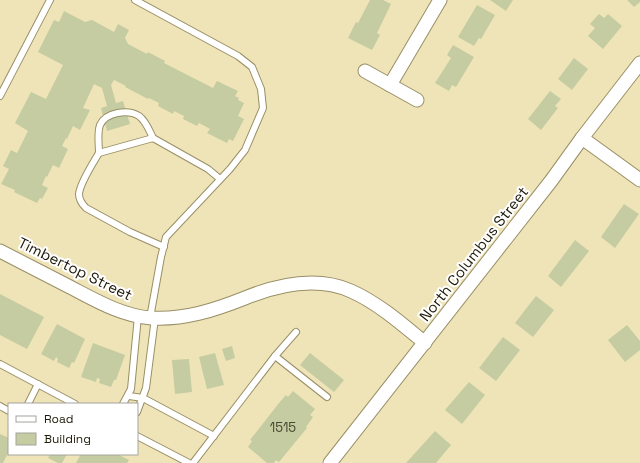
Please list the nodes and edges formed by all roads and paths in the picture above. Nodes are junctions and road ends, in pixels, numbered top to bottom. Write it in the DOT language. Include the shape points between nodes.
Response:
graph roads {
  1 [pos="50,0"];
  2 [pos="135,0"];
  3 [pos="440,0"];
  4 [pos="640,63"];
  5 [pos="365,71"];
  6 [pos="390,85"];
  7 [pos="0,96"];
  8 [pos="417,100"];
  9 [pos="153,138"];
  10 [pos="582,138"];
  11 [pos="99,153"];
  12 [pos="220,179"];
  13 [pos="640,180"];
  14 [pos="164,246"];
  15 [pos="0,250"];
  16 [pos="148,318"];
  17 [pos="296,332"];
  18 [pos="425,343"];
  19 [pos="275,356"];
  20 [pos="0,364"];
  21 [pos="38,384"];
  22 [pos="129,396"];
  23 [pos="328,397"];
  24 [pos="143,398"];
  25 [pos="28,403"];
  26 [pos="73,403"];
  27 [pos="125,403"];
  28 [pos="138,410"];
  29 [pos="214,436"];
  30 [pos="138,437"];
  31 [pos="189,463"];
  32 [pos="193,463"];
  33 [pos="330,463"];
  1 -- 7 [label="lane"];
  2 -- 12 [label="lane" via="238,56 252,67 261,89 263,108 245,150"];
  3 -- 6 [label="street"];
  4 -- 10 [label="street, North Columbus Street"];
  5 -- 6 [label="street"];
  6 -- 8 [label="street"];
  9 -- 11 [label="lane"];
  9 -- 11 [label="lane" via="148,126 140,117 128,112 114,114 104,118 100,126"];
  9 -- 12 [label="lane" via="208,169"];
  10 -- 13 [label="street"];
  10 -- 18 [label="street, North Columbus Street"];
  11 -- 14 [label="lane" via="81,185 81,202 92,212"];
  12 -- 14 [label="lane" via="166,237"];
  14 -- 16 [label="lane"];
  15 -- 16 [label="street, Timbertop Street" via="109,307"];
  16 -- 18 [label="street, Timbertop Street" via="202,314 264,290 290,284 326,284 350,290 373,303"];
  16 -- 22 [label="lane"];
  16 -- 24 [label="lane" via="146,388"];
  17 -- 19 [label="lane"];
  18 -- 33 [label="street, North Columbus Street"];
  19 -- 23 [label="lane"];
  19 -- 29 [label="lane"];
  20 -- 21 [label="lane"];
  21 -- 25 [label="lane"];
  21 -- 26 [label="lane"];
  22 -- 24 [label="lane"];
  22 -- 27 [label="lane"];
  24 -- 28 [label="lane"];
  24 -- 29 [label="lane"];
  29 -- 32 [label="lane"];
  30 -- 31 [label="lane"];
}
